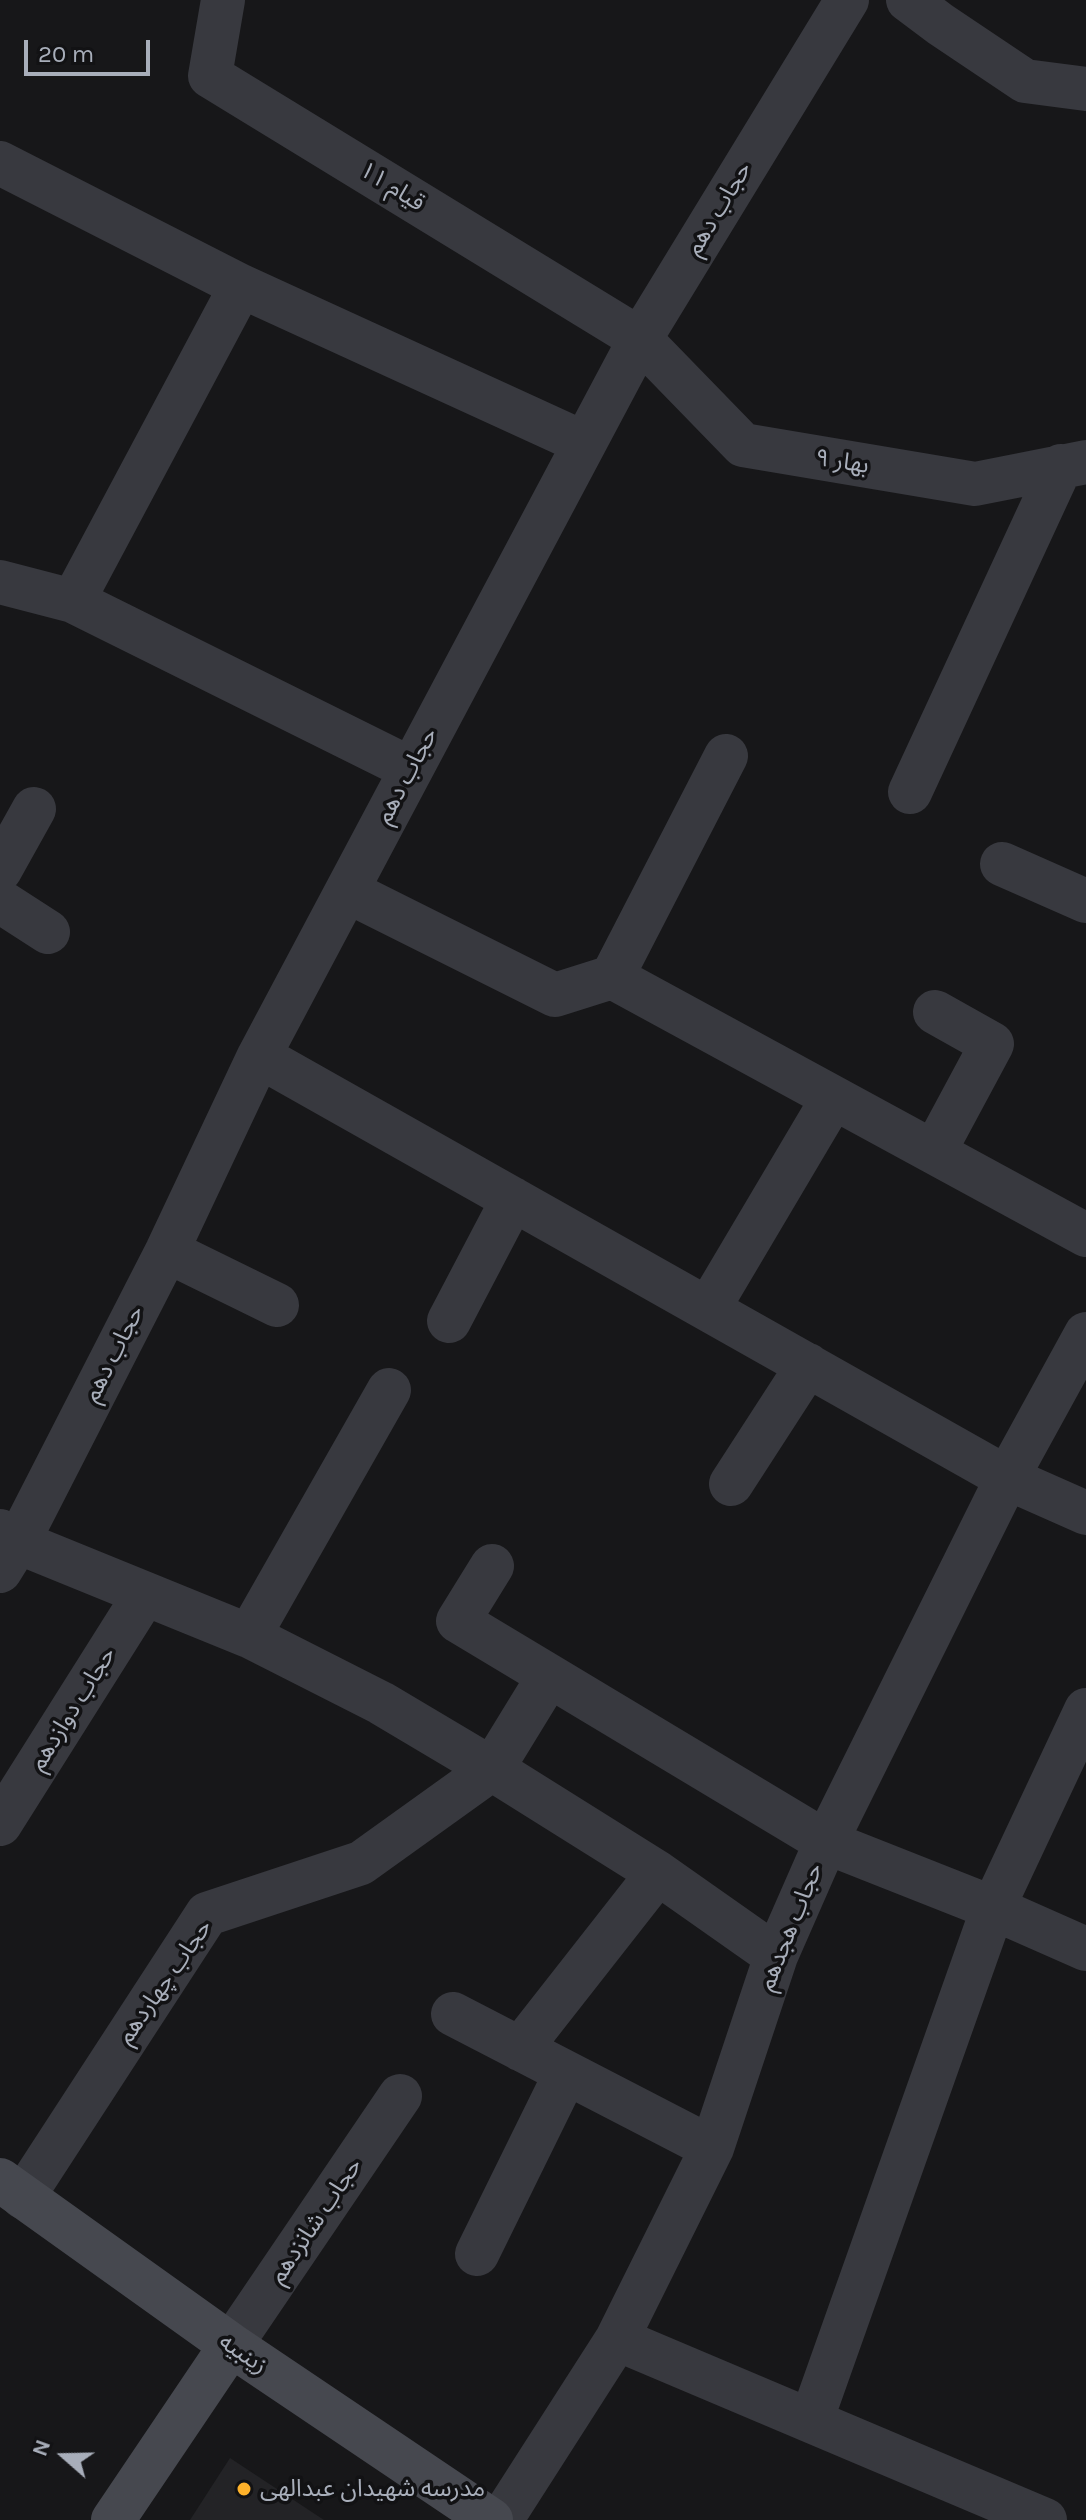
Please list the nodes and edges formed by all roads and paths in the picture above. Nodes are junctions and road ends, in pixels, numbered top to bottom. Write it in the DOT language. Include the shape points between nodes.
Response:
graph roads {
  1 [pos="223,0"];
  2 [pos="847,0"];
  3 [pos="908,0"];
  4 [pos="1086,89"];
  5 [pos="0,163"];
  6 [pos="241,286"];
  7 [pos="640,339"];
  8 [pos="584,443"];
  9 [pos="1074,464"];
  10 [pos="0,582"];
  11 [pos="73,601"];
  12 [pos="726,756"];
  13 [pos="411,769"];
  14 [pos="910,792"];
  15 [pos="34,809"];
  16 [pos="1002,864"];
  17 [pos="0,870"];
  18 [pos="347,891"];
  19 [pos="0,901"];
  20 [pos="1086,901"];
  21 [pos="48,932"];
  22 [pos="612,977"];
  23 [pos="935,1012"];
  24 [pos="259,1056"];
  25 [pos="833,1098"];
  26 [pos="934,1152"];
  27 [pos="513,1199"];
  28 [pos="1086,1235"];
  29 [pos="167,1251"];
  30 [pos="277,1305"];
  31 [pos="708,1309"];
  32 [pos="449,1321"];
  33 [pos="1086,1334"];
  34 [pos="808,1365"];
  35 [pos="389,1390"];
  36 [pos="1007,1478"];
  37 [pos="731,1484"];
  38 [pos="1086,1513"];
  39 [pos="6,1548"];
  40 [pos="492,1566"];
  41 [pos="145,1594"];
  42 [pos="249,1636"];
  43 [pos="549,1676"];
  44 [pos="1086,1710"];
  45 [pos="492,1769"];
  46 [pos="0,1824"];
  47 [pos="826,1842"];
  48 [pos="658,1873"];
  49 [pos="993,1908"];
  50 [pos="1086,1949"];
  51 [pos="776,1956"];
  52 [pos="453,2014"];
  53 [pos="520,2049"];
  54 [pos="566,2073"];
  55 [pos="400,2096"];
  56 [pos="712,2148"];
  57 [pos="11,2188"];
  58 [pos="477,2254"];
  59 [pos="617,2339"];
  60 [pos="231,2345"];
  61 [pos="811,2421"];
  62 [pos="113,2520"];
  63 [pos="491,2520"];
  64 [pos="501,2520"];
  65 [pos="1045,2520"];
  1 -- 7 [label="street, قیام ۱۱" via="210,76"];
  2 -- 7 [label="street, حجاب دهم"];
  3 -- 4 [label="street" via="1025,81"];
  5 -- 6 [label="street"];
  6 -- 8 [label="street"];
  6 -- 11 [label="street"];
  7 -- 8 [label="street, حجاب دهم"];
  7 -- 9 [label="street, بهار ۹" via="743,445 975,484"];
  8 -- 13 [label="street, حجاب دهم"];
  9 -- 14 [label="street"];
  10 -- 11 [label="street"];
  11 -- 13 [label="street"];
  12 -- 22 [label="street"];
  13 -- 18 [label="street, حجاب دهم"];
  15 -- 17 [label="street"];
  16 -- 20 [label="street"];
  18 -- 22 [label="street" via="555,995"];
  18 -- 24 [label="street, حجاب دهم"];
  19 -- 21 [label="street"];
  22 -- 25 [label="street"];
  23 -- 26 [label="street" via="992,1044"];
  24 -- 27 [label="street"];
  24 -- 29 [label="street, حجاب دهم"];
  25 -- 26 [label="street"];
  25 -- 31 [label="street"];
  26 -- 28 [label="street"];
  27 -- 31 [label="street"];
  27 -- 32 [label="street"];
  29 -- 30 [label="street"];
  29 -- 39 [label="street, حجاب دهم"];
  31 -- 34 [label="street"];
  33 -- 36 [label="street, حجاب هجدهم"];
  34 -- 36 [label="street"];
  34 -- 37 [label="street"];
  35 -- 42 [label="street"];
  36 -- 38 [label="street"];
  36 -- 47 [label="street, حجاب هجدهم"];
  39 -- 41 [label="street"];
  40 -- 43 [label="street" via="458,1621"];
  41 -- 42 [label="street"];
  41 -- 46 [label="street, حجاب دوازدهم"];
  42 -- 45 [label="street" via="381,1703"];
  43 -- 45 [label="street"];
  43 -- 47 [label="street"];
  44 -- 49 [label="street"];
  45 -- 48 [label="street"];
  45 -- 57 [label="street, حجاب چهاردهم" via="361,1863 207,1914"];
  47 -- 49 [label="street"];
  47 -- 51 [label="street, حجاب هجدهم"];
  48 -- 51 [label="street"];
  48 -- 53 [label="street"];
  49 -- 50 [label="street"];
  49 -- 61 [label="street"];
  51 -- 56 [label="street, حجاب هجدهم"];
  52 -- 53 [label="street"];
  53 -- 54 [label="street"];
  54 -- 56 [label="street"];
  54 -- 58 [label="street"];
  55 -- 60 [label="street, حجاب شانزدهم"];
  56 -- 59 [label="street, حجاب هجدهم"];
  57 -- 60 [label="main road, زینبیه"];
  59 -- 61 [label="street"];
  59 -- 64 [label="street, حجاب هجدهم"];
  60 -- 62 [label="main road"];
  60 -- 63 [label="main road, زینبیه"];
  61 -- 65 [label="street"];
}
